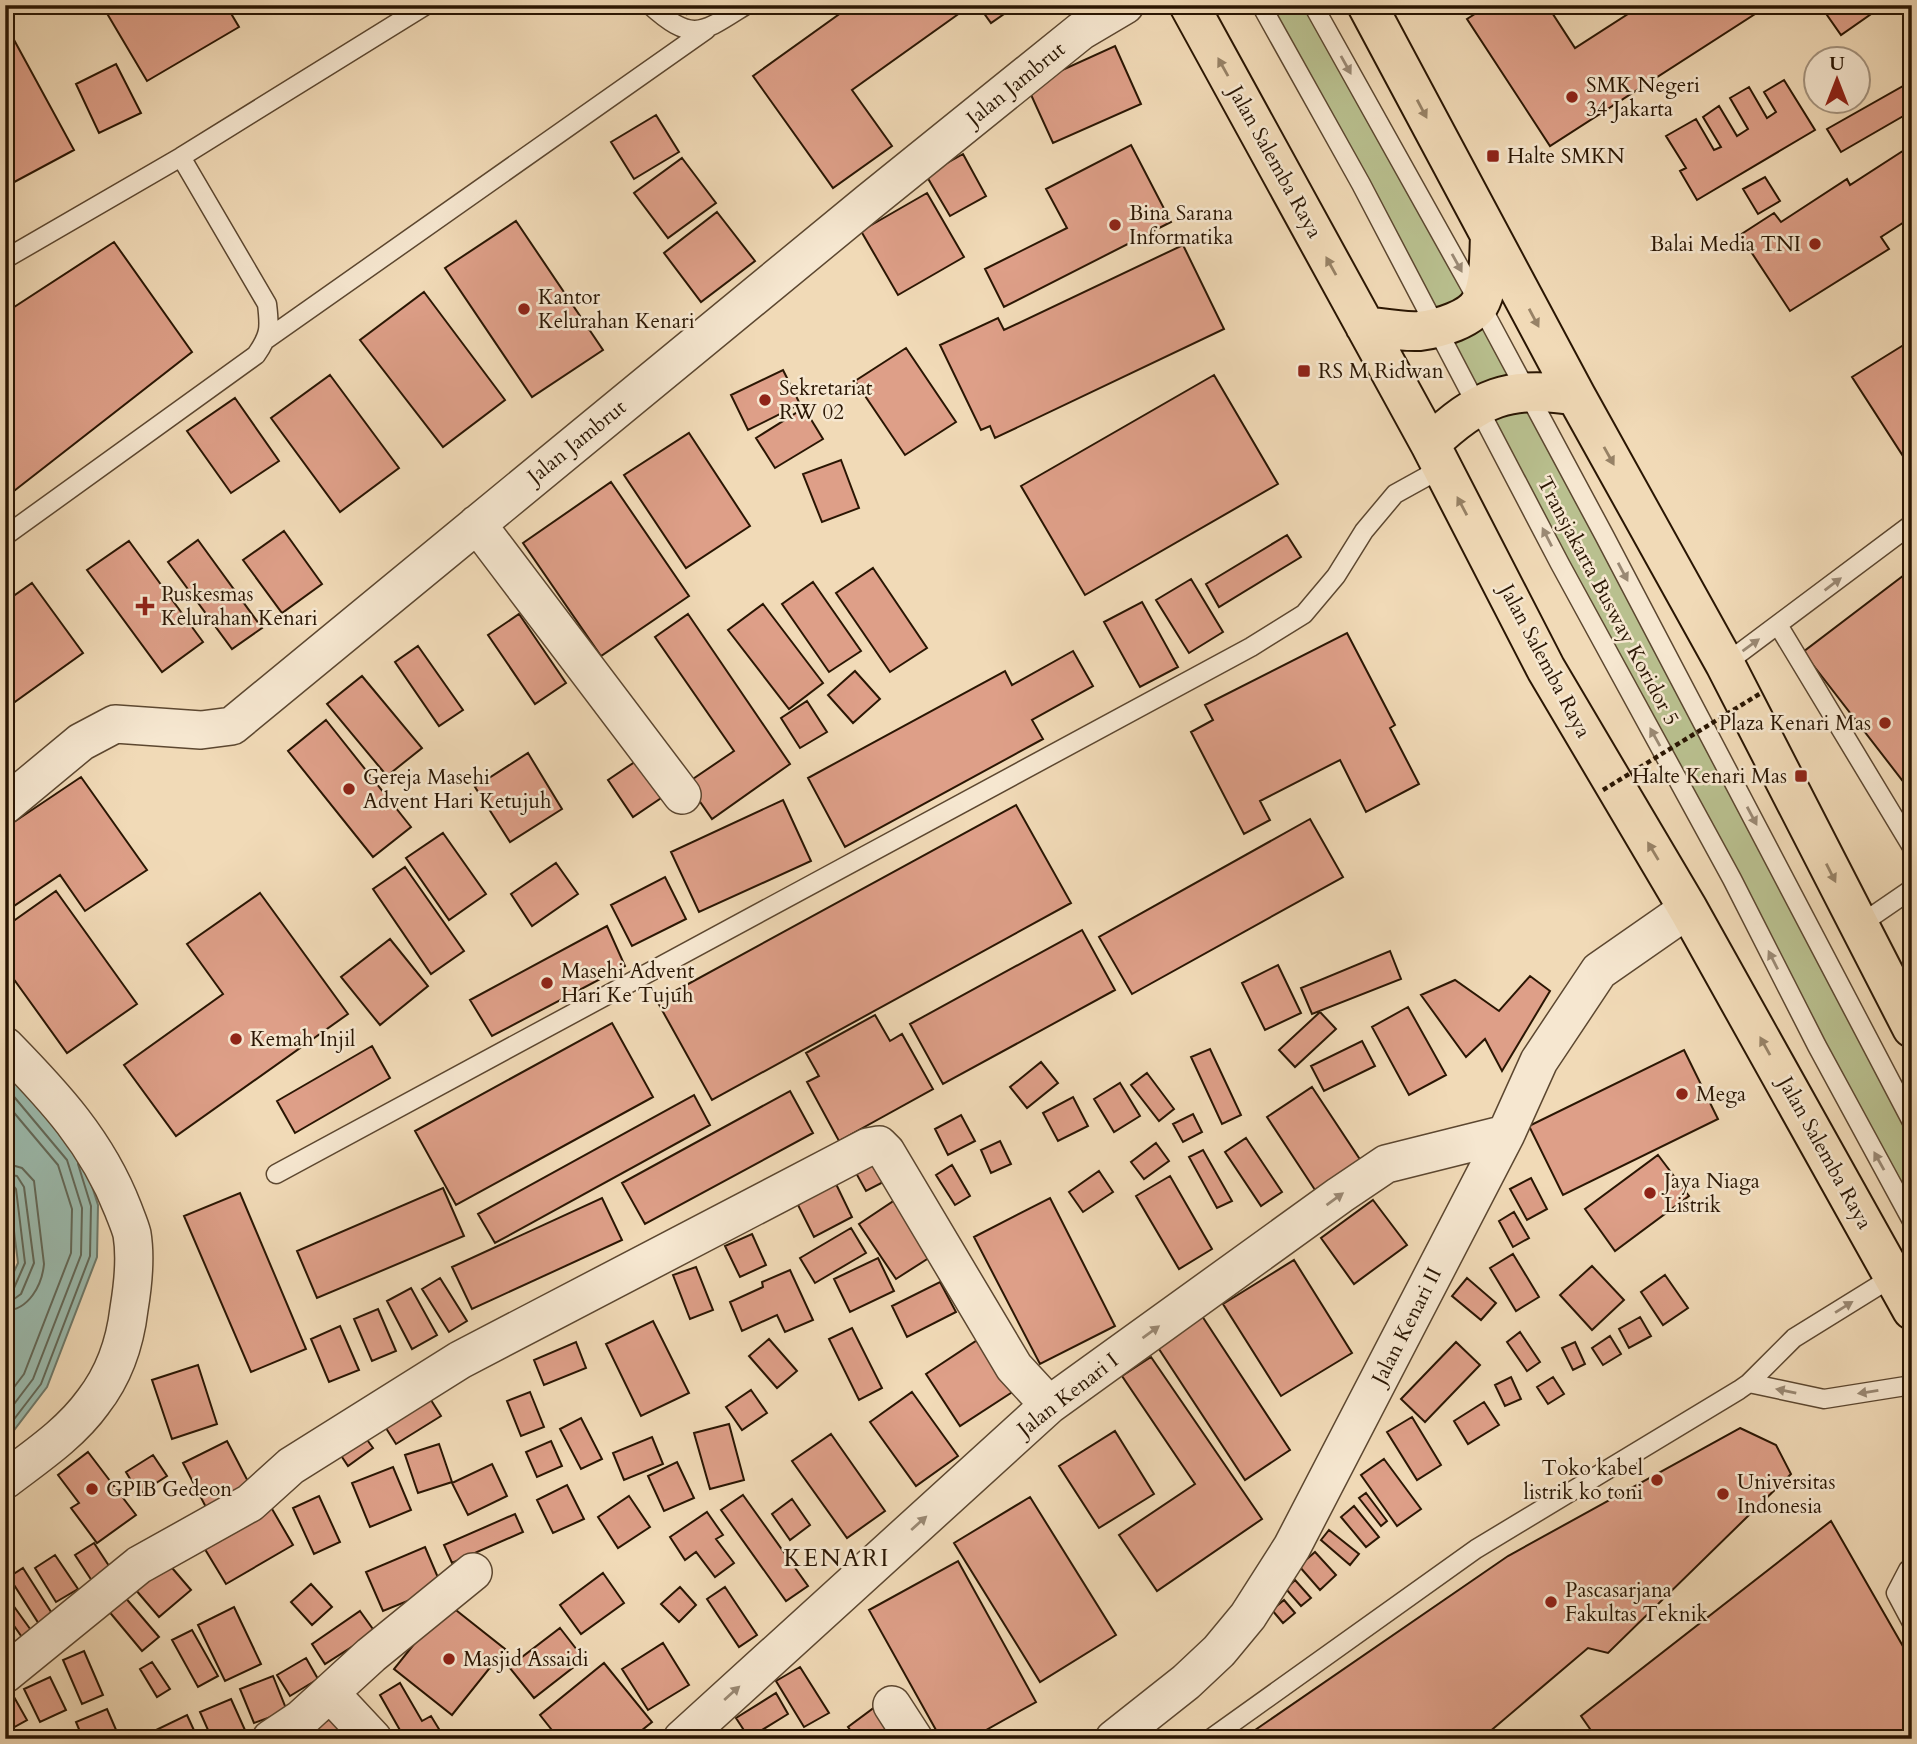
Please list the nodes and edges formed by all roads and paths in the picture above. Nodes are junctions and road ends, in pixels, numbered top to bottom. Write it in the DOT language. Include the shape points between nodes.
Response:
graph roads {
  1 [pos="426,5"];
  2 [pos="650,5"];
  3 [pos="746,5"];
  4 [pos="1125,5"];
  5 [pos="1189,5"];
  6 [pos="1261,5"];
  7 [pos="1313,5"];
  8 [pos="1367,5"];
  9 [pos="706,30"];
  10 [pos="181,157"];
  11 [pos="1490,236"];
  12 [pos="5,259"];
  13 [pos="1480,304"];
  14 [pos="1365,326"];
  15 [pos="1437,327"];
  16 [pos="267,339"];
  17 [pos="1527,392"];
  18 [pos="1576,396"];
  19 [pos="1479,404"];
  20 [pos="1436,456"];
  21 [pos="477,524"];
  22 [pos="1912,524"];
  23 [pos="5,536"];
  24 [pos="1778,625"];
  25 [pos="1725,664"];
  26 [pos="1761,693"];
  27 [pos="1603,790"];
  28 [pos="682,795"];
  29 [pos="5,805"];
  30 [pos="1912,847"];
  31 [pos="1912,889"];
  32 [pos="1688,909"];
  33 [pos="1858,926"];
  34 [pos="1912,1028"];
  35 [pos="5,1045"];
  36 [pos="1912,1122"];
  37 [pos="1506,1134"];
  38 [pos="276,1174"];
  39 [pos="1912,1221"];
  40 [pos="1894,1276"];
  41 [pos="1912,1310"];
  42 [pos="1749,1383"];
  43 [pos="1912,1385"];
  44 [pos="1049,1405"];
  45 [pos="5,1480"];
  46 [pos="1912,1567"];
  47 [pos="473,1572"];
  48 [pos="1912,1623"];
  49 [pos="5,1674"];
  50 [pos="330,1693"];
  51 [pos="892,1705"];
  52 [pos="271,1739"];
  53 [pos="373,1739"];
  54 [pos="682,1739"];
  55 [pos="914,1739"];
  56 [pos="1114,1739"];
  57 [pos="1210,1739"];
  1 -- 10 [label="lane"];
  2 -- 9 [label="lane" via="669,22"];
  3 -- 9 [label="lane"];
  4 -- 21 [label="street, Jalan Jambrut" via="1060,48"];
  14 -- 5 [label="main road, Jalan Salemba Raya, one-way"];
  6 -- 15 [label="lane, Transjakarta Busway Koridor 5"];
  7 -- 13 [label="lane, Transjakarta Busway Koridor 5, one-way"];
  8 -- 11 [label="main road, one-way"];
  9 -- 16 [label="lane"];
  10 -- 12 [label="lane"];
  10 -- 16 [label="lane" via="267,304"];
  11 -- 13 [label="main road"];
  11 -- 18 [label="main road, one-way"];
  13 -- 15 [label="main road"];
  13 -- 17 [label="lane, Transjakarta Busway Koridor 5"];
  14 -- 15 [label="main road" via="1418,331"];
  14 -- 20 [label="main road, Jalan Salemba Raya"];
  15 -- 19 [label="lane, Transjakarta Busway Koridor 5"];
  16 -- 23 [label="lane" via="256,355"];
  17 -- 18 [label="main road"];
  17 -- 19 [label="main road"];
  17 -- 36 [label="lane, Transjakarta Busway Koridor 5, one-way"];
  18 -- 25 [label="main road, one-way"];
  19 -- 20 [label="main road" via="1454,421"];
  39 -- 19 [label="lane, Transjakarta Busway Koridor 5, one-way"];
  32 -- 20 [label="main road, Jalan Salemba Raya, one-way" via="1546,669"];
  20 -- 38 [label="lane" via="1364,531 1336,576 1304,614 1251,647"];
  21 -- 28 [label="street"];
  21 -- 29 [label="street, Jalan Jambrut" via="232,726 201,730 115,724 81,742"];
  24 -- 22 [label="lane, one-way"];
  25 -- 24 [label="lane, one-way"];
  24 -- 30 [label="lane"];
  25 -- 33 [label="main road, one-way"];
  26 -- 27 [label="path, bridge"];
  31 -- 33 [label="lane"];
  32 -- 37 [label="street, Jalan Kenari II" via="1600,971 1539,1061"];
  40 -- 32 [label="main road, Jalan Salemba Raya, one-way"];
  33 -- 34 [label="main road"];
  35 -- 45 [label="street" via="57,1098 113,1183 132,1234 134,1279 113,1371 92,1404 61,1436"];
  44 -- 37 [label="street, Jalan Kenari I, one-way" via="1386,1164"];
  37 -- 56 [label="street, Jalan Kenari II" via="1292,1547 1248,1616 1186,1682"];
  40 -- 41 [label="main road, Jalan Salemba Raya"];
  42 -- 40 [label="lane, one-way" via="1794,1338"];
  43 -- 42 [label="lane, one-way" via="1824,1399"];
  42 -- 57 [label="lane" via="1476,1549"];
  44 -- 49 [label="street" via="1014,1367 886,1152 879,1145 867,1147 460,1360 292,1466 250,1503 139,1565"];
  54 -- 44 [label="street, Jalan Kenari I, one-way"];
  46 -- 48 [label="lane" via="1896,1593"];
  47 -- 50 [label="street"];
  50 -- 52 [label="street"];
  50 -- 53 [label="street"];
  51 -- 55 [label="street"];
}
